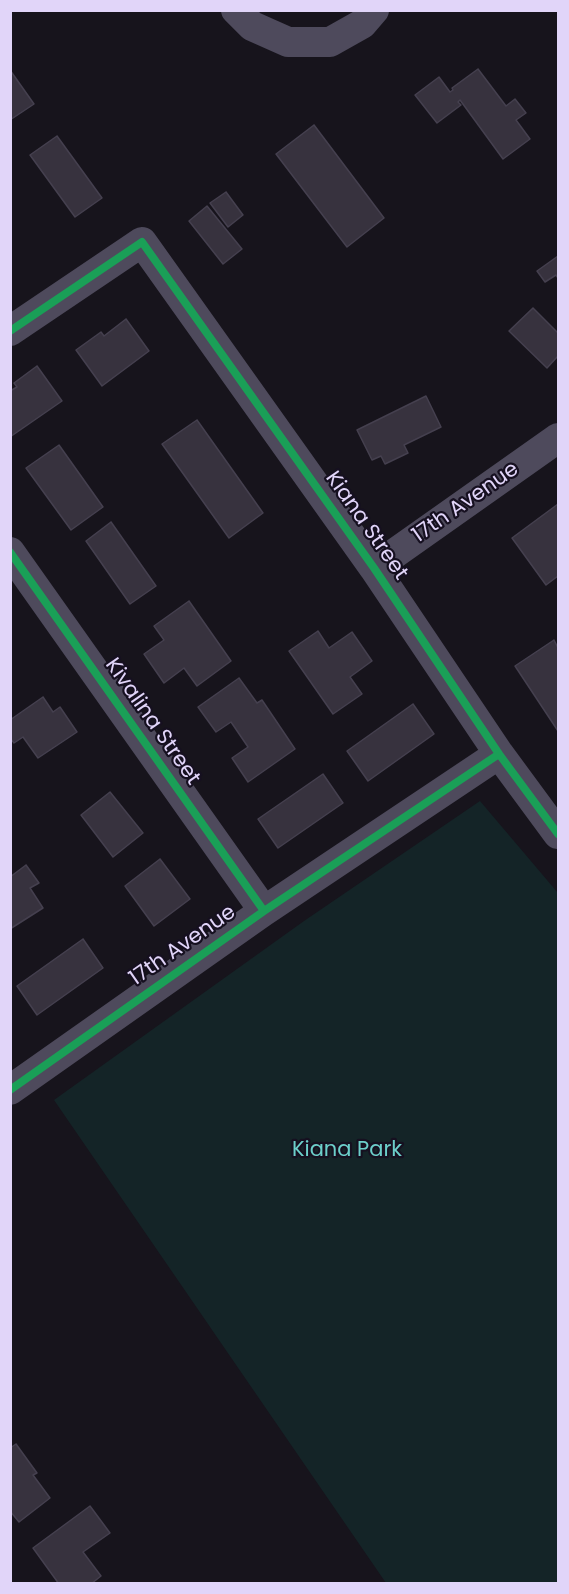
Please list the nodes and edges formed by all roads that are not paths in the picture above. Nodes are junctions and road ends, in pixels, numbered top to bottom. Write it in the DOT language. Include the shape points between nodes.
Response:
graph roads {
  1 [pos="236,10"];
  2 [pos="374,10"];
  3 [pos="10,331"];
  4 [pos="558,438"];
  5 [pos="10,552"];
  6 [pos="374,568"];
  7 [pos="499,754"];
  8 [pos="558,834"];
  9 [pos="264,911"];
  10 [pos="16,1076"];
  1 -- 2 [label="street" via="252,26 288,42 330,42 362,24"];
  3 -- 6 [label="street, Kiana Street" via="142,242"];
  4 -- 6 [label="street, 17th Avenue"];
  5 -- 9 [label="street, Kivalina Street"];
  6 -- 7 [label="street, Kiana Street"];
  7 -- 8 [label="street, Kiana Street"];
  7 -- 9 [label="street, 17th Avenue"];
  9 -- 10 [label="street, 17th Avenue"];
}
